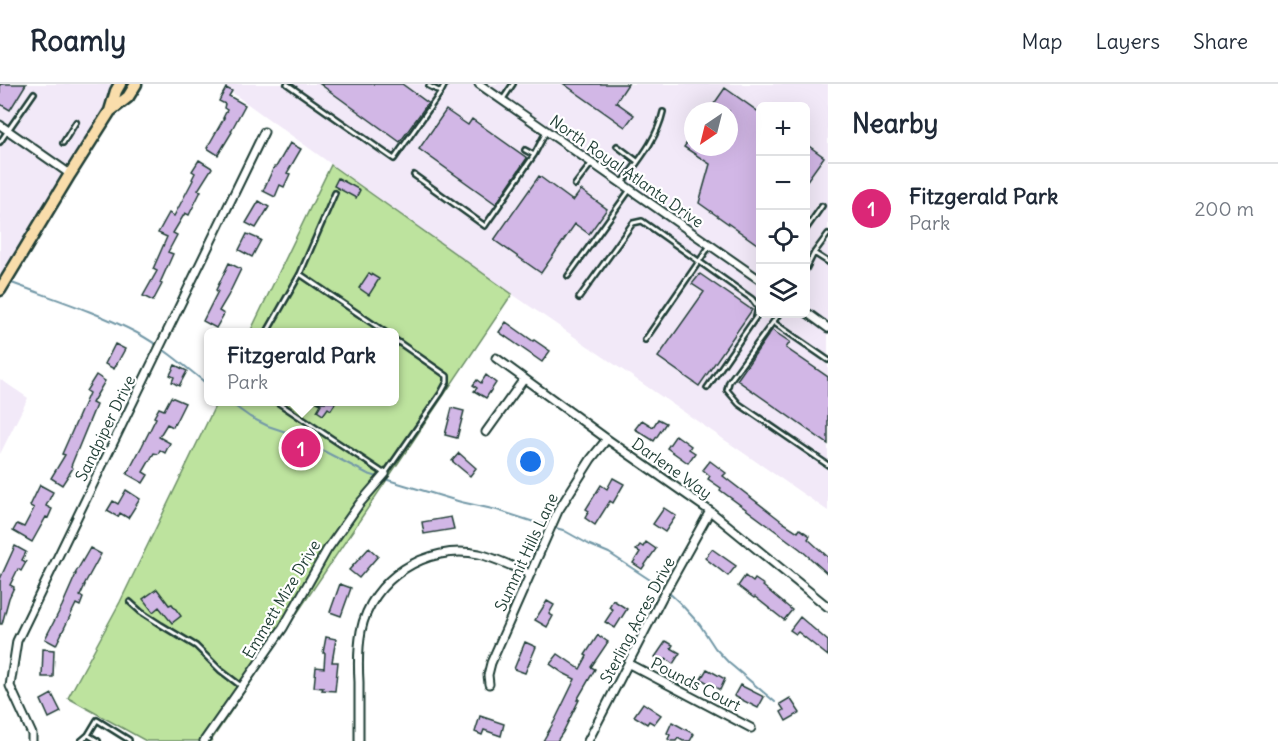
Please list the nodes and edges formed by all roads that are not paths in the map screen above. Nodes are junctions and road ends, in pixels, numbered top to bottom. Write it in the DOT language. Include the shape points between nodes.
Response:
graph roads {
  1 [pos="120,84"];
  2 [pos="136,84"];
  3 [pos="287,84"];
  4 [pos="445,84"];
  5 [pos="479,84"];
  6 [pos="513,84"];
  7 [pos="429,86"];
  8 [pos="441,92"];
  9 [pos="34,93"];
  10 [pos="502,100"];
  11 [pos="110,111"];
  12 [pos="663,112"];
  13 [pos="76,122"];
  14 [pos="0,125"];
  15 [pos="9,131"];
  16 [pos="546,131"];
  17 [pos="264,132"];
  18 [pos="0,142"];
  19 [pos="63,142"];
  20 [pos="617,146"];
  21 [pos="525,150"];
  22 [pos="534,155"];
  23 [pos="638,161"];
  24 [pos="592,163"];
  25 [pos="70,174"];
  26 [pos="414,175"];
  27 [pos="622,184"];
  28 [pos="575,185"];
  29 [pos="630,190"];
  30 [pos="335,193"];
  31 [pos="822,206"];
  32 [pos="810,223"];
  33 [pos="828,234"];
  34 [pos="710,245"];
  35 [pos="814,253"];
  36 [pos="700,261"];
  37 [pos="828,262"];
  38 [pos="808,264"];
  39 [pos="300,274"];
  40 [pos="568,276"];
  41 [pos="756,277"];
  42 [pos="0,290"];
  43 [pos="579,298"];
  44 [pos="810,315"];
  45 [pos="776,318"];
  46 [pos="772,322"];
  47 [pos="270,328"];
  48 [pos="378,328"];
  49 [pos="828,328"];
  50 [pos="645,340"];
  51 [pos="399,342"];
  52 [pos="496,358"];
  53 [pos="828,360"];
  54 [pos="524,380"];
  55 [pos="707,388"];
  56 [pos="283,406"];
  57 [pos="486,432"];
  58 [pos="607,439"];
  59 [pos="828,465"];
  60 [pos="385,474"];
  61 [pos="710,511"];
  62 [pos="530,574"];
  63 [pos="130,602"];
  64 [pos="828,607"];
  65 [pos="629,664"];
  66 [pos="489,684"];
  67 [pos="241,686"];
  68 [pos="751,728"];
  69 [pos="88,735"];
  70 [pos="32,741"];
  71 [pos="81,741"];
  72 [pos="98,741"];
  73 [pos="129,741"];
  74 [pos="204,741"];
  75 [pos="359,741"];
  76 [pos="588,741"];
  1 -- 11 [label="main road"];
  2 -- 11 [label="main road" via="128,97"];
  3 -- 8 [label="lane" via="394,159"];
  4 -- 8 [label="lane"];
  5 -- 10 [label="street, North Royal Atlanta Drive"];
  6 -- 10 [label="lane"];
  7 -- 8 [label="lane"];
  9 -- 15 [label="lane"];
  10 -- 16 [label="street, North Royal Atlanta Drive"];
  11 -- 25 [label="main road"];
  12 -- 23 [label="lane" via="652,141"];
  13 -- 19 [label="lane"];
  14 -- 15 [label="street"];
  15 -- 18 [label="lane"];
  15 -- 25 [label="street"];
  16 -- 22 [label="lane"];
  16 -- 24 [label="street, North Royal Atlanta Drive"];
  17 -- 70 [label="street, Sandpiper Drive" via="16,641 10,686"];
  20 -- 23 [label="lane"];
  21 -- 22 [label="lane"];
  22 -- 26 [label="lane" via="485,226"];
  23 -- 27 [label="lane"];
  24 -- 27 [label="street, North Royal Atlanta Drive"];
  24 -- 28 [label="lane"];
  25 -- 42 [label="main road"];
  27 -- 29 [label="street, North Royal Atlanta Drive"];
  29 -- 34 [label="street, North Royal Atlanta Drive"];
  29 -- 40 [label="lane"];
  30 -- 39 [label="lane"];
  31 -- 32 [label="lane"];
  33 -- 35 [label="lane"];
  34 -- 36 [label="lane"];
  34 -- 41 [label="street, North Royal Atlanta Drive"];
  35 -- 37 [label="lane"];
  35 -- 38 [label="lane"];
  36 -- 43 [label="lane" via="642,221 633,223"];
  36 -- 50 [label="lane"];
  36 -- 55 [label="lane" via="758,307 756,317"];
  39 -- 47 [label="lane"];
  39 -- 48 [label="lane"];
  44 -- 49 [label="street"];
  45 -- 46 [label="lane"];
  46 -- 53 [label="lane"];
  46 -- 59 [label="lane" via="727,390 739,404"];
  51 -- 60 [label="lane" via="448,379"];
  52 -- 54 [label="street, Darlene Way"];
  54 -- 57 [label="street"];
  54 -- 58 [label="street, Darlene Way"];
  56 -- 60 [label="lane"];
  58 -- 61 [label="street, Darlene Way"];
  58 -- 62 [label="street, Summit Hills Lane" via="558,511"];
  60 -- 67 [label="street, Emmett Mize Drive" via="327,550 290,617"];
  61 -- 64 [label="street, Darlene Way"];
  61 -- 65 [label="street, Sterling Acres Drive"];
  62 -- 66 [label="street, Summit Hills Lane" via="491,663"];
  62 -- 75 [label="street" via="478,554 442,554 396,574 371,606 361,629"];
  63 -- 67 [label="lane" via="196,646"];
  65 -- 68 [label="street, Pounds Court"];
  65 -- 76 [label="street, Sterling Acres Drive"];
  67 -- 74 [label="street, Emmett Mize Drive"];
  69 -- 71 [label="lane"];
  69 -- 72 [label="lane"];
  69 -- 73 [label="lane" via="97,720"];
}
